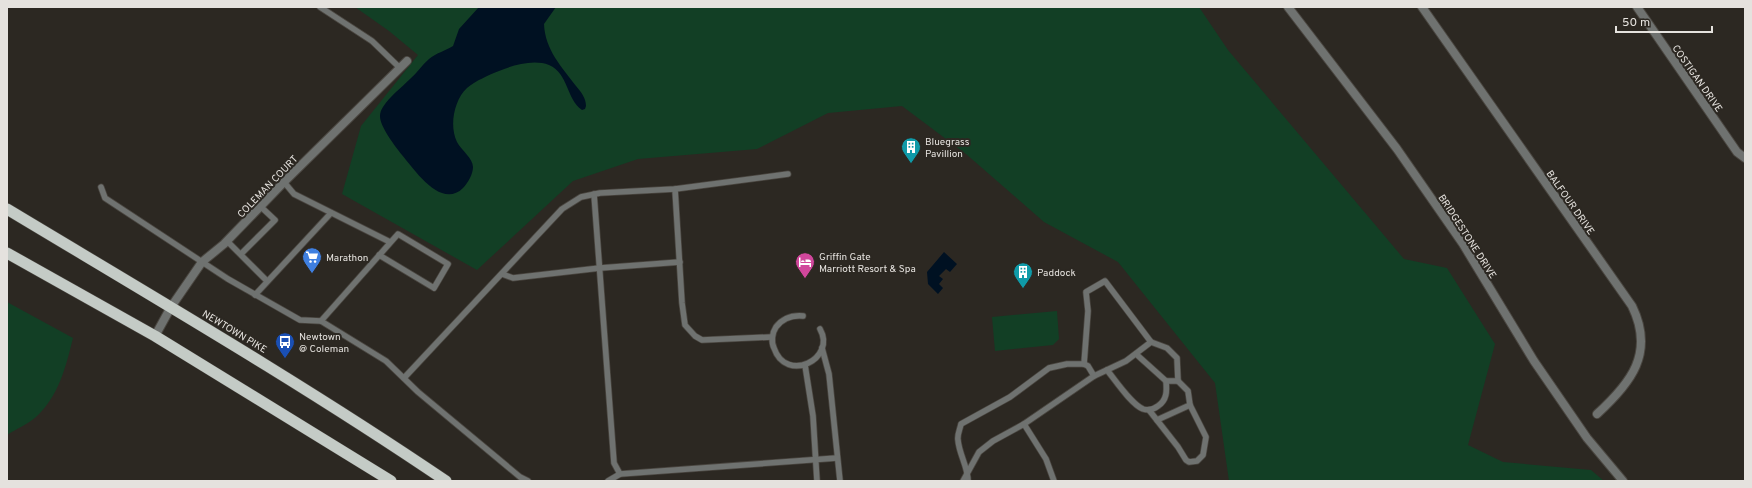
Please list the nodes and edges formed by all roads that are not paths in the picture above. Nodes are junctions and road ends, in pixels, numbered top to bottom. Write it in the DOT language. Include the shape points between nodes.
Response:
graph roads {
  1 [pos="320,7"];
  2 [pos="1288,7"];
  3 [pos="1422,7"];
  4 [pos="1637,7"];
  5 [pos="407,61"];
  6 [pos="400,68"];
  7 [pos="1745,158"];
  8 [pos="788,174"];
  9 [pos="284,182"];
  10 [pos="101,187"];
  11 [pos="675,189"];
  12 [pos="594,194"];
  13 [pos="260,206"];
  14 [pos="7,209"];
  15 [pos="331,213"];
  16 [pos="228,241"];
  17 [pos="390,242"];
  18 [pos="7,253"];
  19 [pos="241,254"];
  20 [pos="379,255"];
  21 [pos="202,262"];
  22 [pos="680,262"];
  23 [pos="600,268"];
  24 [pos="502,274"];
  25 [pos="267,281"];
  26 [pos="255,294"];
  27 [pos="171,307"];
  28 [pos="803,316"];
  29 [pos="321,321"];
  30 [pos="820,329"];
  31 [pos="155,336"];
  32 [pos="772,337"];
  33 [pos="1151,342"];
  34 [pos="822,348"];
  35 [pos="1136,354"];
  36 [pos="1084,364"];
  37 [pos="805,365"];
  38 [pos="1107,370"];
  39 [pos="1094,376"];
  40 [pos="404,378"];
  41 [pos="1166,381"];
  42 [pos="1178,381"];
  43 [pos="1190,405"];
  44 [pos="1149,410"];
  45 [pos="1597,414"];
  46 [pos="1157,420"];
  47 [pos="1024,424"];
  48 [pos="837,458"];
  49 [pos="816,459"];
  50 [pos="968,473"];
  51 [pos="620,474"];
  52 [pos="391,481"];
  53 [pos="446,481"];
  54 [pos="528,481"];
  55 [pos="608,481"];
  56 [pos="817,481"];
  57 [pos="840,481"];
  58 [pos="963,481"];
  59 [pos="968,481"];
  60 [pos="1054,481"];
  61 [pos="1623,481"];
  1 -- 6 [label="lane" via="372,41"];
  2 -- 61 [label="street, BRIDGESTONE DRIVE" via="1397,149 1463,244 1534,361 1587,438"];
  3 -- 45 [label="street, BALFOUR DRIVE" via="1632,306 1639,321 1642,334 1634,372 1612,400"];
  4 -- 7 [label="street, COSTIGAN DRIVE" via="1737,152"];
  5 -- 6 [label="street, COLEMAN COURT"];
  6 -- 9 [label="street, COLEMAN COURT"];
  8 -- 11 [label="lane"];
  9 -- 13 [label="street, COLEMAN COURT"];
  9 -- 15 [label="lane" via="294,194"];
  10 -- 21 [label="lane" via="105,198"];
  11 -- 12 [label="lane"];
  11 -- 22 [label="lane"];
  12 -- 23 [label="lane"];
  12 -- 24 [label="lane" via="581,197 562,210"];
  13 -- 16 [label="street, COLEMAN COURT"];
  13 -- 19 [label="lane" via="275,220"];
  14 -- 27 [label="highway, NEWTOWN PIKE"];
  15 -- 17 [label="lane"];
  15 -- 25 [label="lane"];
  16 -- 19 [label="lane"];
  16 -- 21 [label="street, COLEMAN COURT"];
  17 -- 20 [label="lane"];
  17 -- 20 [label="lane" via="398,234 448,264 434,288"];
  18 -- 31 [label="highway"];
  19 -- 25 [label="lane"];
  20 -- 29 [label="lane"];
  21 -- 26 [label="lane"];
  21 -- 27 [label="street, COLEMAN COURT"];
  22 -- 23 [label="lane"];
  22 -- 32 [label="lane" via="686,325 695,336 702,340"];
  23 -- 24 [label="lane" via="513,278"];
  23 -- 51 [label="lane" via="614,463"];
  24 -- 40 [label="lane"];
  25 -- 26 [label="lane"];
  26 -- 29 [label="lane" via="300,320"];
  27 -- 31 [label="street, COLEMAN COURT"];
  27 -- 53 [label="highway, NEWTOWN PIKE" via="288,378"];
  28 -- 32 [label="lane" via="787,318 780,322"];
  29 -- 40 [label="lane" via="386,361"];
  30 -- 34 [label="lane"];
  31 -- 52 [label="highway"];
  32 -- 37 [label="lane" via="776,354 781,360 789,365"];
  33 -- 35 [label="lane"];
  33 -- 36 [label="lane" via="1105,281 1086,292 1088,311"];
  33 -- 42 [label="lane" via="1167,348 1177,358"];
  34 -- 37 [label="lane" via="813,361"];
  34 -- 48 [label="lane" via="829,374"];
  35 -- 38 [label="lane"];
  35 -- 41 [label="lane"];
  36 -- 39 [label="lane"];
  36 -- 50 [label="lane" via="1049,368 1010,397 961,424 958,439"];
  37 -- 49 [label="lane" via="813,416"];
  38 -- 39 [label="lane"];
  38 -- 44 [label="lane" via="1134,403 1144,410"];
  39 -- 47 [label="lane"];
  40 -- 54 [label="lane" via="520,477"];
  41 -- 42 [label="lane"];
  41 -- 44 [label="lane" via="1167,392 1162,403"];
  42 -- 43 [label="lane" via="1188,391"];
  43 -- 46 [label="lane"];
  43 -- 46 [label="lane" via="1206,438 1203,455 1197,461 1186,460"];
  44 -- 46 [label="lane"];
  47 -- 50 [label="lane" via="979,452"];
  47 -- 60 [label="lane" via="1046,459"];
  48 -- 49 [label="lane"];
  48 -- 57 [label="lane"];
  49 -- 51 [label="lane"];
  49 -- 56 [label="lane"];
  50 -- 58 [label="lane"];
  50 -- 59 [label="lane"];
  51 -- 55 [label="lane"];
}
